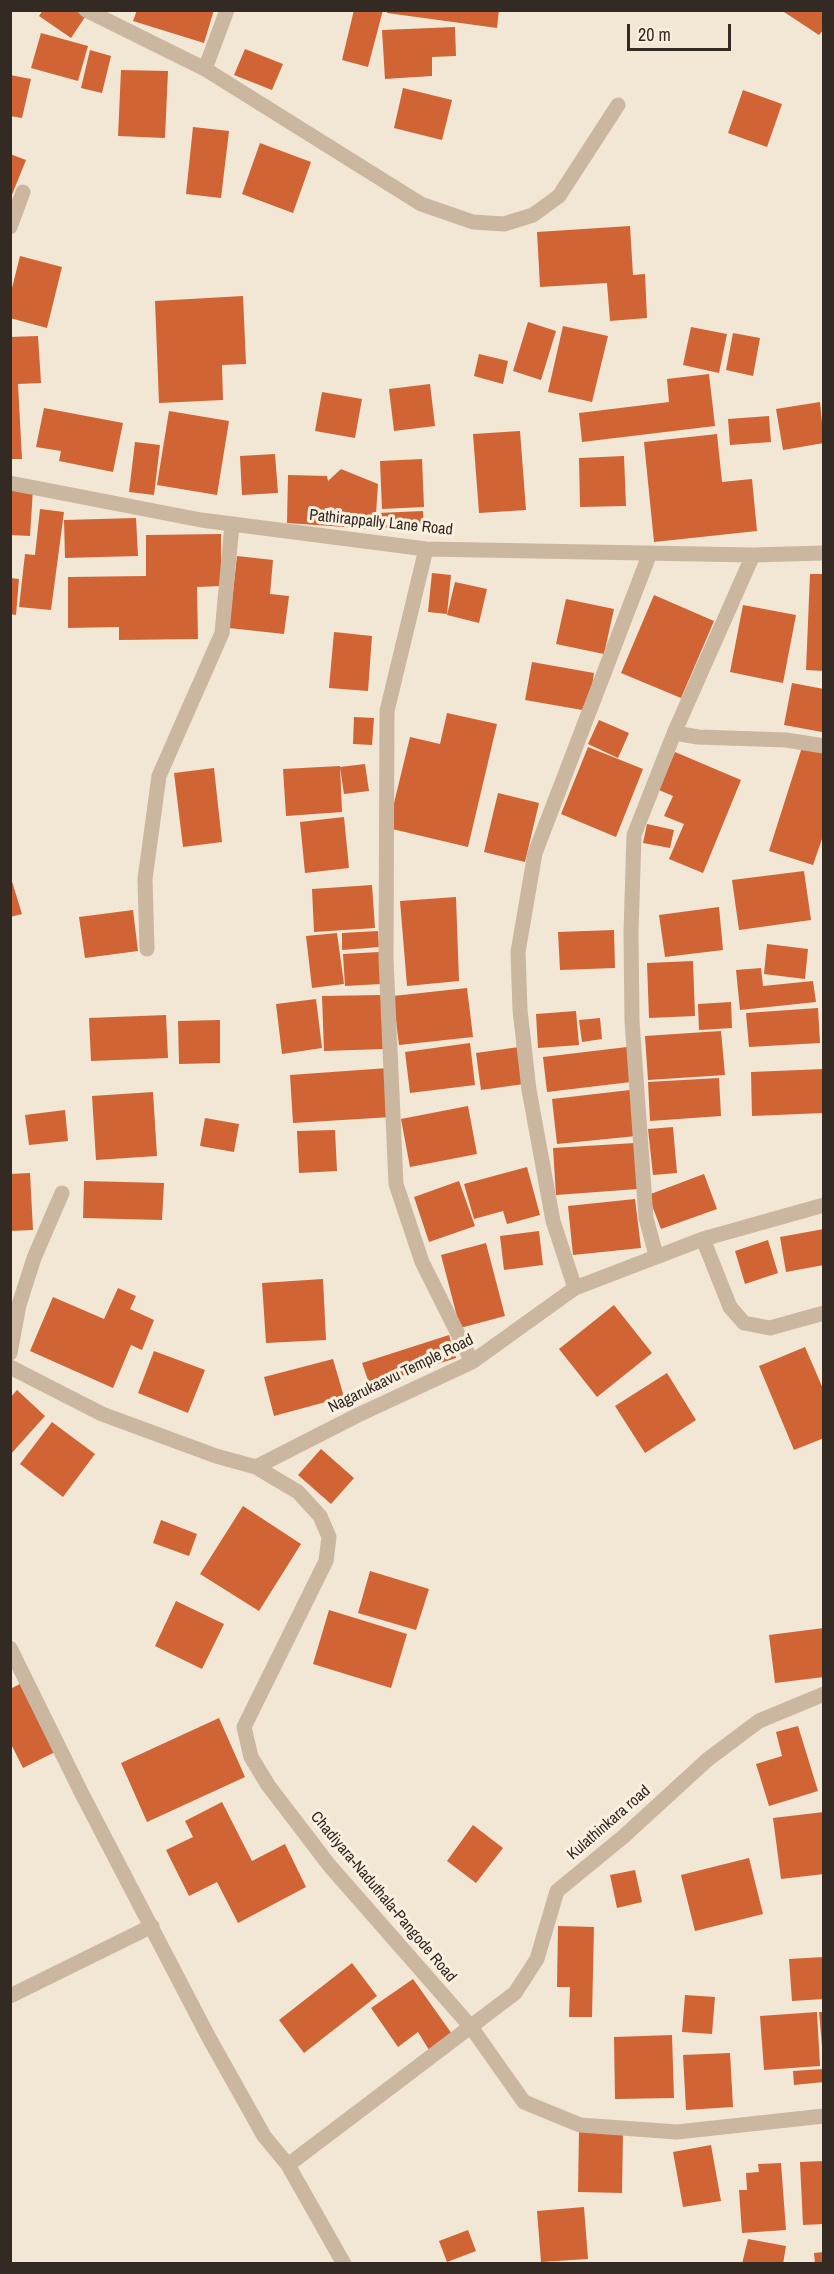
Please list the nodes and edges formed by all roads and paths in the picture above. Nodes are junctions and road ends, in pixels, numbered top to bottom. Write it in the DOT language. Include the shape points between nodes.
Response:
graph roads {
  1 [pos="86,10"];
  2 [pos="227,10"];
  3 [pos="205,69"];
  4 [pos="618,105"];
  5 [pos="23,192"];
  6 [pos="10,227"];
  7 [pos="10,483"];
  8 [pos="232,524"];
  9 [pos="426,549"];
  10 [pos="650,553"];
  11 [pos="824,553"];
  12 [pos="753,555"];
  13 [pos="675,734"];
  14 [pos="824,746"];
  15 [pos="147,949"];
  16 [pos="62,1193"];
  17 [pos="824,1204"];
  18 [pos="703,1239"];
  19 [pos="656,1255"];
  20 [pos="575,1288"];
  21 [pos="824,1313"];
  22 [pos="10,1353"];
  23 [pos="472,1362"];
  24 [pos="10,1367"];
  25 [pos="256,1467"];
  26 [pos="10,1648"];
  27 [pos="824,1694"];
  28 [pos="152,1926"];
  29 [pos="10,1996"];
  30 [pos="471,2027"];
  31 [pos="824,2116"];
  32 [pos="288,2165"];
  33 [pos="344,2264"];
  1 -- 3 [label="street"];
  2 -- 3 [label="street"];
  3 -- 4 [label="street" via="421,204 473,222 504,224 533,215 559,196"];
  5 -- 6 [label="street"];
  7 -- 8 [label="street, Pathirappally Lane Road"];
  8 -- 9 [label="street, Pathirappally Lane Road"];
  8 -- 15 [label="street" via="222,633 159,776 145,879"];
  9 -- 10 [label="street, Pathirappally Lane Road"];
  9 -- 23 [label="street" via="387,711 386,959 396,1184 422,1262"];
  10 -- 12 [label="street, Pathirappally Lane Road"];
  10 -- 20 [label="street" via="535,853 518,952 528,1090 553,1221"];
  11 -- 12 [label="street, Pathirappally Lane Road"];
  12 -- 13 [label="street"];
  13 -- 14 [label="street"];
  13 -- 19 [label="street" via="634,835 632,1021 646,1218"];
  16 -- 22 [label="street" via="34,1258"];
  17 -- 18 [label="street, Nagarukaavu Temple Road"];
  18 -- 19 [label="street, Nagarukaavu Temple Road"];
  18 -- 21 [label="street" via="730,1307 744,1323 770,1328"];
  19 -- 20 [label="street, Nagarukaavu Temple Road"];
  20 -- 23 [label="street, Nagarukaavu Temple Road"];
  23 -- 25 [label="street, Nagarukaavu Temple Road"];
  24 -- 25 [label="street, Chadiyara-Naduthala-Pangode Road" via="102,1414"];
  25 -- 30 [label="street, Chadiyara-Naduthala-Pangode Road" via="298,1492 320,1516 329,1537 326,1561 243,1727 251,1757 329,1866"];
  26 -- 28 [label="street"];
  27 -- 30 [label="street, Kulathinkara road" via="759,1721 707,1760 557,1891 537,1959 515,1993"];
  28 -- 29 [label="street"];
  28 -- 32 [label="street" via="264,2136"];
  30 -- 31 [label="street, Chadiyara-Naduthala-Pangode Road" via="524,2102 580,2125 677,2132"];
  30 -- 32 [label="street, Kulathinkara road"];
  32 -- 33 [label="street"];
}
